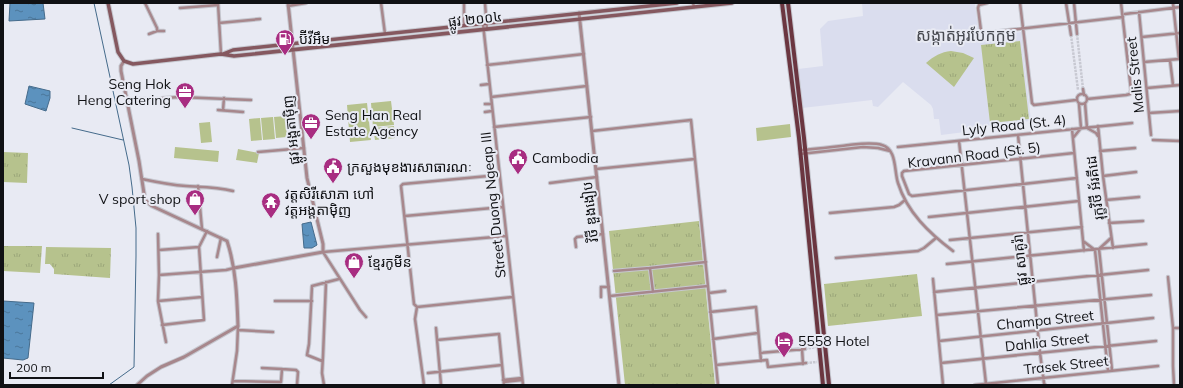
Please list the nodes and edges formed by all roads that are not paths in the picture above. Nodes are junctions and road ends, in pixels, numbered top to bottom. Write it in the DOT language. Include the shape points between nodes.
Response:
graph roads {
  1 [pos="108,3"];
  2 [pos="145,3"];
  3 [pos="300,3"];
  4 [pos="306,3"];
  5 [pos="381,3"];
  6 [pos="464,3"];
  7 [pos="485,3"];
  8 [pos="677,3"];
  9 [pos="732,3"];
  10 [pos="782,3"];
  11 [pos="788,3"];
  12 [pos="987,3"];
  13 [pos="1020,3"];
  14 [pos="1066,3"];
  15 [pos="1074,3"];
  16 [pos="1121,3"];
  17 [pos="1172,3"];
  18 [pos="218,4"];
  19 [pos="288,4"];
  20 [pos="693,5"];
  21 [pos="1180,7"];
  22 [pos="180,8"];
  23 [pos="1173,8"];
  24 [pos="1139,12"];
  25 [pos="580,13"];
  26 [pos="1124,15"];
  27 [pos="260,19"];
  28 [pos="580,19"];
  29 [pos="1075,22"];
  30 [pos="219,23"];
  31 [pos="484,23"];
  32 [pos="1070,23"];
  33 [pos="464,25"];
  34 [pos="485,29"];
  35 [pos="1023,29"];
  36 [pos="157,31"];
  37 [pos="164,31"];
  38 [pos="1176,33"];
  39 [pos="1180,33"];
  40 [pos="149,34"];
  41 [pos="385,34"];
  42 [pos="1077,34"];
  43 [pos="1071,35"];
  44 [pos="1142,36"];
  45 [pos="292,44"];
  46 [pos="293,50"];
  47 [pos="222,54"];
  48 [pos="584,54"];
  49 [pos="1179,59"];
  50 [pos="124,60"];
  51 [pos="1170,60"];
  52 [pos="1144,62"];
  53 [pos="487,65"];
  54 [pos="481,84"];
  55 [pos="489,84"];
  56 [pos="1180,85"];
  57 [pos="587,86"];
  58 [pos="1173,86"];
  59 [pos="1147,88"];
  60 [pos="1083,89"];
  61 [pos="1078,90"];
  62 [pos="1078,95"];
  63 [pos="1084,95"];
  64 [pos="491,97"];
  65 [pos="224,98"];
  66 [pos="126,99"];
  67 [pos="1087,99"];
  68 [pos="251,100"];
  69 [pos="1076,100"];
  70 [pos="1085,103"];
  71 [pos="485,104"];
  72 [pos="492,104"];
  73 [pos="1079,104"];
  74 [pos="218,110"];
  75 [pos="223,110"];
  76 [pos="1180,110"];
  77 [pos="492,111"];
  78 [pos="243,112"];
  79 [pos="484,112"];
  80 [pos="1149,114"];
  81 [pos="591,117"];
  82 [pos="1132,123"];
  83 [pos="1098,126"];
  84 [pos="494,127"];
  85 [pos="1081,128"];
  86 [pos="1087,128"];
  87 [pos="1072,129"];
  88 [pos="592,131"];
  89 [pos="1018,135"];
  90 [pos="1151,135"];
  91 [pos="1099,138"];
  92 [pos="1073,139"];
  93 [pos="1153,140"];
  94 [pos="959,141"];
  95 [pos="1180,141"];
  96 [pos="898,147"];
  97 [pos="304,148"];
  98 [pos="1135,148"];
  99 [pos="1100,151"];
  100 [pos="258,152"];
  101 [pos="800,152"];
  102 [pos="805,152"];
  103 [pos="1074,153"];
  104 [pos="695,159"];
  105 [pos="1020,159"];
  106 [pos="962,166"];
  107 [pos="596,169"];
  108 [pos="1136,172"];
  109 [pos="499,175"];
  110 [pos="1103,176"];
  111 [pos="597,177"];
  112 [pos="1077,178"];
  113 [pos="142,179"];
  114 [pos="550,183"];
  115 [pos="1023,184"];
  116 [pos="198,186"];
  117 [pos="965,190"];
  118 [pos="233,191"];
  119 [pos="1139,197"];
  120 [pos="905,200"];
  121 [pos="1106,200"];
  122 [pos="1079,201"];
  123 [pos="503,207"];
  124 [pos="1025,207"];
  125 [pos="830,213"];
  126 [pos="967,213"];
  127 [pos="405,216"];
  128 [pos="929,217"];
  129 [pos="1142,220"];
  130 [pos="1109,223"];
  131 [pos="1082,227"];
  132 [pos="202,230"];
  133 [pos="207,231"];
  134 [pos="1028,233"];
  135 [pos="158,234"];
  136 [pos="603,234"];
  137 [pos="506,236"];
  138 [pos="221,238"];
  139 [pos="936,238"];
  140 [pos="970,238"];
  141 [pos="1111,238"];
  142 [pos="950,240"];
  143 [pos="1083,241"];
  144 [pos="1146,244"];
  145 [pos="408,245"];
  146 [pos="199,247"];
  147 [pos="576,247"];
  148 [pos="1113,248"];
  149 [pos="1099,249"];
  150 [pos="159,250"];
  151 [pos="1095,250"];
  152 [pos="953,251"];
  153 [pos="1084,251"];
  154 [pos="323,252"];
  155 [pos="1030,256"];
  156 [pos="217,257"];
  157 [pos="836,258"];
  158 [pos="706,262"];
  159 [pos="973,262"];
  160 [pos="947,264"];
  161 [pos="234,268"];
  162 [pos="650,268"];
  163 [pos="1148,270"];
  164 [pos="614,271"];
  165 [pos="200,272"];
  166 [pos="1102,274"];
  167 [pos="159,275"];
  168 [pos="1098,275"];
  169 [pos="1168,277"];
  170 [pos="339,279"];
  171 [pos="933,279"];
  172 [pos="1033,281"];
  173 [pos="326,282"];
  174 [pos="708,286"];
  175 [pos="609,287"];
  176 [pos="975,288"];
  177 [pos="725,291"];
  178 [pos="653,292"];
  179 [pos="934,292"];
  180 [pos="709,293"];
  181 [pos="1151,295"];
  182 [pos="610,296"];
  183 [pos="202,297"];
  184 [pos="601,297"];
  185 [pos="513,298"];
  186 [pos="1105,299"];
  187 [pos="312,300"];
  188 [pos="1100,300"];
  189 [pos="158,301"];
  190 [pos="275,301"];
  191 [pos="1035,306"];
  192 [pos="417,307"];
  193 [pos="978,311"];
  194 [pos="710,312"];
  195 [pos="936,315"];
  196 [pos="366,317"];
  197 [pos="1154,318"];
  198 [pos="1107,323"];
  199 [pos="1103,324"];
  200 [pos="162,325"];
  201 [pos="238,328"];
  202 [pos="436,328"];
  203 [pos="1173,328"];
  204 [pos="1180,328"];
  205 [pos="1038,330"];
  206 [pos="273,332"];
  207 [pos="758,333"];
  208 [pos="981,336"];
  209 [pos="713,339"];
  210 [pos="437,340"];
  211 [pos="939,341"];
  212 [pos="1156,341"];
  213 [pos="166,342"];
  214 [pos="818,347"];
  215 [pos="825,347"];
  216 [pos="1106,347"];
  217 [pos="1110,347"];
  218 [pos="766,353"];
  219 [pos="1040,353"];
  220 [pos="760,354"];
  221 [pos="983,359"];
  222 [pos="767,360"];
  223 [pos="322,361"];
  224 [pos="761,361"];
  225 [pos="941,363"];
  226 [pos="502,365"];
  227 [pos="716,365"];
  228 [pos="1158,366"];
  229 [pos="262,368"];
  230 [pos="282,369"];
  231 [pos="1112,370"];
  232 [pos="440,371"];
  233 [pos="1108,371"];
  234 [pos="428,373"];
  235 [pos="1043,378"];
  236 [pos="522,379"];
  237 [pos="504,382"];
  238 [pos="233,383"];
  239 [pos="986,384"];
  240 [pos="1044,384"];
  241 [pos="137,385"];
  242 [pos="297,385"];
  243 [pos="324,385"];
  244 [pos="424,385"];
  245 [pos="441,385"];
  246 [pos="522,385"];
  247 [pos="620,385"];
  248 [pos="718,385"];
  249 [pos="824,385"];
  250 [pos="829,385"];
  251 [pos="943,385"];
  252 [pos="975,385"];
  253 [pos="1174,385"];
  1 -- 50 [label="main road" via="117,47"];
  2 -- 36 [label="street"];
  3 -- 4 [label="street"];
  3 -- 19 [label="street"];
  5 -- 41 [label="street"];
  6 -- 33 [label="street"];
  7 -- 31 [label="street, Street Duong Ngeap III"];
  8 -- 25 [label="main road, ផ្លូវ ២០០៤"];
  9 -- 20 [label="main road, ផ្លូវ ២០០៤"];
  10 -- 101 [label="main road"];
  11 -- 102 [label="main road"];
  12 -- 35 [label="street" via="979,5 978,8 982,33"];
  13 -- 35 [label="street"];
  14 -- 32 [label="street"];
  15 -- 29 [label="street"];
  16 -- 26 [label="street"];
  17 -- 23 [label="street"];
  18 -- 22 [label="street"];
  18 -- 30 [label="street"];
  19 -- 45 [label="street, ផ្លូវ អង្តតាម៉ិញ"];
  20 -- 28 [label="main road, ផ្លូវ ២០០៤"];
  21 -- 23 [label="street"];
  23 -- 24 [label="street"];
  23 -- 38 [label="street"];
  24 -- 26 [label="street"];
  24 -- 44 [label="street, Malis Street"];
  25 -- 28 [label="street, វិថី ឌួងងៀប"];
  25 -- 31 [label="main road, ផ្លូវ ២០០៤"];
  26 -- 29 [label="street"];
  26 -- 67 [label="street" via="1130,94"];
  27 -- 30 [label="street"];
  28 -- 34 [label="main road, ផ្លូវ ២០០៤"];
  28 -- 48 [label="street, វិថី ឌួងងៀប"];
  29 -- 32 [label="street"];
  29 -- 42 [label="street"];
  30 -- 47 [label="street"];
  31 -- 33 [label="main road, ផ្លូវ ២០០៤"];
  31 -- 34 [label="street, Street Duong Ngeap III"];
  32 -- 35 [label="street"];
  32 -- 43 [label="street"];
  33 -- 41 [label="main road, ផ្លូវ ២០០៤"];
  34 -- 46 [label="main road, ផ្លូវ ២០០៤"];
  34 -- 53 [label="street, Street Duong Ngeap III"];
  35 -- 69 [label="street" via="1032,104"];
  36 -- 37 [label="street"];
  36 -- 40 [label="street"];
  38 -- 39 [label="street"];
  38 -- 44 [label="street"];
  38 -- 49 [label="street"];
  41 -- 45 [label="main road, ផ្លូវ ២០០៤"];
  44 -- 52 [label="street, Malis Street"];
  45 -- 46 [label="street, ផ្លូវ អង្តតាម៉ិញ"];
  45 -- 47 [label="main road, ផ្លូវ ២០០៤" via="233,50"];
  46 -- 47 [label="main road, ផ្លូវ ២០០៤" via="234,56"];
  46 -- 97 [label="street, ផ្លូវ អង្តតាម៉ិញ"];
  47 -- 50 [label="main road, ផ្លូវ ២០០៤" via="133,64"];
  48 -- 53 [label="street"];
  48 -- 57 [label="street, វិថី ឌួងងៀប"];
  49 -- 51 [label="street"];
  50 -- 66 [label="street" via="121,66"];
  51 -- 52 [label="street"];
  51 -- 58 [label="street"];
  52 -- 59 [label="street, Malis Street"];
  53 -- 55 [label="street, Street Duong Ngeap III"];
  54 -- 55 [label="street"];
  55 -- 64 [label="street, Street Duong Ngeap III"];
  56 -- 58 [label="street"];
  57 -- 64 [label="street"];
  57 -- 81 [label="street, វិថី ឌួងងៀប"];
  58 -- 59 [label="street"];
  59 -- 80 [label="street, Malis Street"];
  60 -- 63 [label="street"];
  61 -- 62 [label="street"];
  62 -- 63 [label="street"];
  62 -- 69 [label="street"];
  63 -- 67 [label="street"];
  64 -- 72 [label="street, Street Duong Ngeap III"];
  65 -- 66 [label="street"];
  65 -- 68 [label="street"];
  65 -- 75 [label="street"];
  66 -- 113 [label="street"];
  67 -- 70 [label="street"];
  69 -- 73 [label="street"];
  70 -- 73 [label="street"];
  70 -- 86 [label="street"];
  71 -- 72 [label="street"];
  72 -- 77 [label="street, Street Duong Ngeap III"];
  73 -- 85 [label="street"];
  74 -- 75 [label="street"];
  75 -- 78 [label="street"];
  76 -- 80 [label="street"];
  77 -- 79 [label="street"];
  77 -- 84 [label="street, Street Duong Ngeap III"];
  80 -- 90 [label="street, Malis Street"];
  81 -- 84 [label="street"];
  81 -- 88 [label="street, វិថី ឌួងងៀប"];
  82 -- 83 [label="street, Lyly Road (St. 4)"];
  83 -- 86 [label="street, Lyly Road (St. 4)"];
  83 -- 91 [label="street, រុក្ខវិថី អ័រគីដេ"];
  84 -- 109 [label="street, Street Duong Ngeap III"];
  85 -- 86 [label="street, Lyly Road (St. 4)"];
  85 -- 87 [label="street, Lyly Road (St. 4)"];
  85 -- 92 [label="street"];
  86 -- 91 [label="street"];
  87 -- 89 [label="street, Lyly Road (St. 4)"];
  87 -- 92 [label="street, រុក្ខវិថី អ័រគីដេ"];
  88 -- 104 [label="street" via="691,120"];
  88 -- 107 [label="street, វិថី ឌួងងៀប"];
  89 -- 94 [label="street, Lyly Road (St. 4)"];
  89 -- 105 [label="street, ផ្លូវ សាគូរ៉ា"];
  91 -- 99 [label="street, រុក្ខវិថី អ័រគីដេ"];
  92 -- 103 [label="street, រុក្ខវិថី អ័រគីដេ"];
  93 -- 95 [label="street"];
  94 -- 96 [label="street, Lyly Road (St. 4)"];
  94 -- 106 [label="street"];
  97 -- 100 [label="street"];
  97 -- 154 [label="street, ផ្លូវ អង្តតាម៉ិញ" via="307,178"];
  98 -- 99 [label="street"];
  99 -- 110 [label="street, រុក្ខវិថី អ័រគីដេ"];
  101 -- 102 [label="street"];
  101 -- 214 [label="main road"];
  102 -- 120 [label="street" via="864,147 890,151"];
  102 -- 215 [label="main road"];
  103 -- 105 [label="street, Kravann Road (St. 5)"];
  103 -- 112 [label="street, រុក្ខវិថី អ័រគីដេ"];
  104 -- 107 [label="street"];
  104 -- 158 [label="street"];
  105 -- 106 [label="street, Kravann Road (St. 5)"];
  105 -- 115 [label="street, ផ្លូវ សាគូរ៉ា"];
  106 -- 117 [label="street"];
  106 -- 117 [label="street, Kravann Road (St. 5)" via="904,171 902,176 912,196"];
  107 -- 111 [label="street, វិថី ឌួងងៀប"];
  108 -- 110 [label="street"];
  109 -- 123 [label="street, Street Duong Ngeap III"];
  109 -- 127 [label="street" via="403,184 401,186"];
  110 -- 121 [label="street, រុក្ខវិថី អ័រគីដេ"];
  111 -- 114 [label="street"];
  111 -- 136 [label="street, វិថី ឌួងងៀប"];
  112 -- 115 [label="street"];
  112 -- 122 [label="street, រុក្ខវិថី អ័រគីដេ"];
  113 -- 116 [label="street"];
  113 -- 132 [label="street" via="147,203"];
  115 -- 117 [label="street"];
  115 -- 124 [label="street, ផ្លូវ សាគូរ៉ា"];
  116 -- 118 [label="street"];
  116 -- 132 [label="street"];
  117 -- 126 [label="street"];
  119 -- 121 [label="street"];
  120 -- 125 [label="street" via="894,207"];
  120 -- 139 [label="street"];
  121 -- 130 [label="street, រុក្ខវិថី អ័រគីដេ"];
  122 -- 124 [label="street"];
  122 -- 131 [label="street, រុក្ខវិថី អ័រគីដេ"];
  123 -- 127 [label="street"];
  123 -- 137 [label="street, Street Duong Ngeap III"];
  124 -- 126 [label="street"];
  124 -- 134 [label="street, ផ្លូវ សាគូរ៉ា"];
  126 -- 128 [label="street"];
  126 -- 140 [label="street"];
  127 -- 145 [label="street"];
  129 -- 130 [label="street"];
  130 -- 141 [label="street, រុក្ខវិថី អ័រគីដេ"];
  131 -- 134 [label="street"];
  131 -- 143 [label="street, រុក្ខវិថី អ័រគីដេ"];
  132 -- 133 [label="street"];
  133 -- 138 [label="street"];
  133 -- 146 [label="street"];
  134 -- 140 [label="street"];
  134 -- 155 [label="street, ផ្លូវ សាគូរ៉ា"];
  135 -- 150 [label="street"];
  136 -- 147 [label="street" via="577,237"];
  136 -- 175 [label="street, វិថី ឌួងងៀប"];
  137 -- 145 [label="street"];
  137 -- 185 [label="street, Street Duong Ngeap III"];
  138 -- 156 [label="street"];
  138 -- 161 [label="street" via="227,241"];
  139 -- 152 [label="street"];
  139 -- 157 [label="street" via="918,251"];
  140 -- 142 [label="street"];
  140 -- 159 [label="street"];
  141 -- 148 [label="street, រុក្ខវិថី អ័រគីដេ"];
  141 -- 149 [label="street"];
  143 -- 151 [label="street"];
  143 -- 153 [label="street, រុក្ខវិថី អ័រគីដេ"];
  144 -- 148 [label="street"];
  145 -- 154 [label="street"];
  145 -- 192 [label="street" via="414,304"];
  146 -- 150 [label="street"];
  146 -- 165 [label="street"];
  148 -- 149 [label="street"];
  149 -- 151 [label="street"];
  149 -- 166 [label="street"];
  150 -- 167 [label="street"];
  151 -- 153 [label="street"];
  151 -- 168 [label="street"];
  153 -- 155 [label="street"];
  154 -- 161 [label="street"];
  154 -- 170 [label="street"];
  155 -- 159 [label="street"];
  155 -- 172 [label="street, ផ្លូវ សាគូរ៉ា"];
  158 -- 162 [label="street"];
  158 -- 174 [label="street"];
  159 -- 160 [label="street"];
  159 -- 176 [label="street"];
  161 -- 165 [label="street"];
  161 -- 201 [label="street"];
  162 -- 164 [label="street"];
  162 -- 178 [label="street"];
  163 -- 166 [label="street"];
  165 -- 167 [label="street"];
  165 -- 183 [label="street"];
  166 -- 168 [label="street"];
  166 -- 186 [label="street"];
  167 -- 189 [label="street"];
  168 -- 172 [label="street"];
  168 -- 188 [label="street"];
  169 -- 203 [label="street"];
  170 -- 173 [label="street"];
  170 -- 196 [label="street"];
  171 -- 179 [label="street"];
  172 -- 176 [label="street"];
  172 -- 191 [label="street, ផ្លូវ សាគូរ៉ា"];
  173 -- 187 [label="street" via="312,286"];
  173 -- 223 [label="street"];
  174 -- 178 [label="street"];
  174 -- 180 [label="street"];
  175 -- 182 [label="street, វិថី ឌួងងៀប"];
  175 -- 184 [label="street" via="602,287"];
  176 -- 179 [label="street"];
  176 -- 193 [label="street"];
  177 -- 180 [label="street"];
  178 -- 182 [label="street"];
  179 -- 195 [label="street"];
  180 -- 194 [label="street"];
  181 -- 186 [label="street"];
  182 -- 247 [label="street, វិថី ឌួងងៀប"];
  183 -- 189 [label="street"];
  183 -- 200 [label="street" via="204,320"];
  185 -- 192 [label="street"];
  185 -- 236 [label="street, Street Duong Ngeap III"];
  186 -- 188 [label="street"];
  186 -- 198 [label="street"];
  187 -- 190 [label="street"];
  187 -- 223 [label="street" via="307,355"];
  188 -- 191 [label="street"];
  188 -- 199 [label="street"];
  189 -- 200 [label="street"];
  191 -- 193 [label="street"];
  191 -- 205 [label="street, ផ្លូវ សាគូរ៉ា"];
  192 -- 244 [label="street" via="415,320"];
  193 -- 195 [label="street"];
  193 -- 208 [label="street"];
  194 -- 207 [label="street" via="756,307"];
  194 -- 209 [label="street"];
  195 -- 211 [label="street"];
  197 -- 198 [label="street, Champa Street"];
  198 -- 199 [label="street, Champa Street"];
  198 -- 217 [label="street"];
  199 -- 205 [label="street, Champa Street"];
  199 -- 216 [label="street"];
  200 -- 213 [label="street"];
  201 -- 206 [label="street"];
  201 -- 238 [label="street"];
  201 -- 241 [label="street" via="161,367"];
  202 -- 210 [label="street"];
  203 -- 204 [label="street"];
  203 -- 253 [label="street"];
  205 -- 208 [label="street, Champa Street"];
  205 -- 219 [label="street, ផ្លូវ សាគូរ៉ា"];
  207 -- 209 [label="street"];
  207 -- 220 [label="street"];
  208 -- 211 [label="street, Champa Street"];
  208 -- 221 [label="street"];
  209 -- 227 [label="street"];
  210 -- 226 [label="street" via="498,334"];
  210 -- 232 [label="street"];
  211 -- 225 [label="street"];
  212 -- 217 [label="street, Dahlia Street"];
  214 -- 215 [label="street"];
  214 -- 249 [label="main road"];
  215 -- 250 [label="main road"];
  216 -- 217 [label="street, Dahlia Street"];
  216 -- 219 [label="street, Dahlia Street"];
  216 -- 233 [label="street"];
  217 -- 231 [label="street"];
  218 -- 220 [label="street"];
  218 -- 222 [label="street"];
  218 -- 222 [label="street" via="804,349 805,364 768,367"];
  219 -- 221 [label="street, Dahlia Street"];
  219 -- 235 [label="street, ផ្លូវ សាគូរ៉ា"];
  220 -- 224 [label="street"];
  221 -- 225 [label="street, Dahlia Street"];
  221 -- 239 [label="street"];
  222 -- 224 [label="street"];
  223 -- 243 [label="street"];
  224 -- 227 [label="street"];
  225 -- 251 [label="street"];
  226 -- 232 [label="street"];
  226 -- 237 [label="street"];
  227 -- 248 [label="street"];
  228 -- 231 [label="street, Trasek Street"];
  229 -- 230 [label="street"];
  230 -- 238 [label="street" via="281,382"];
  230 -- 242 [label="street" via="298,372"];
  231 -- 233 [label="street, Trasek Street"];
  232 -- 234 [label="street"];
  232 -- 245 [label="street"];
  233 -- 235 [label="street, Trasek Street"];
  235 -- 239 [label="street, Trasek Street"];
  235 -- 240 [label="street, ផ្លូវ សាគូរ៉ា"];
  236 -- 237 [label="street"];
  236 -- 246 [label="street, Street Duong Ngeap III"];
  239 -- 252 [label="street, Trasek Street"];
}
